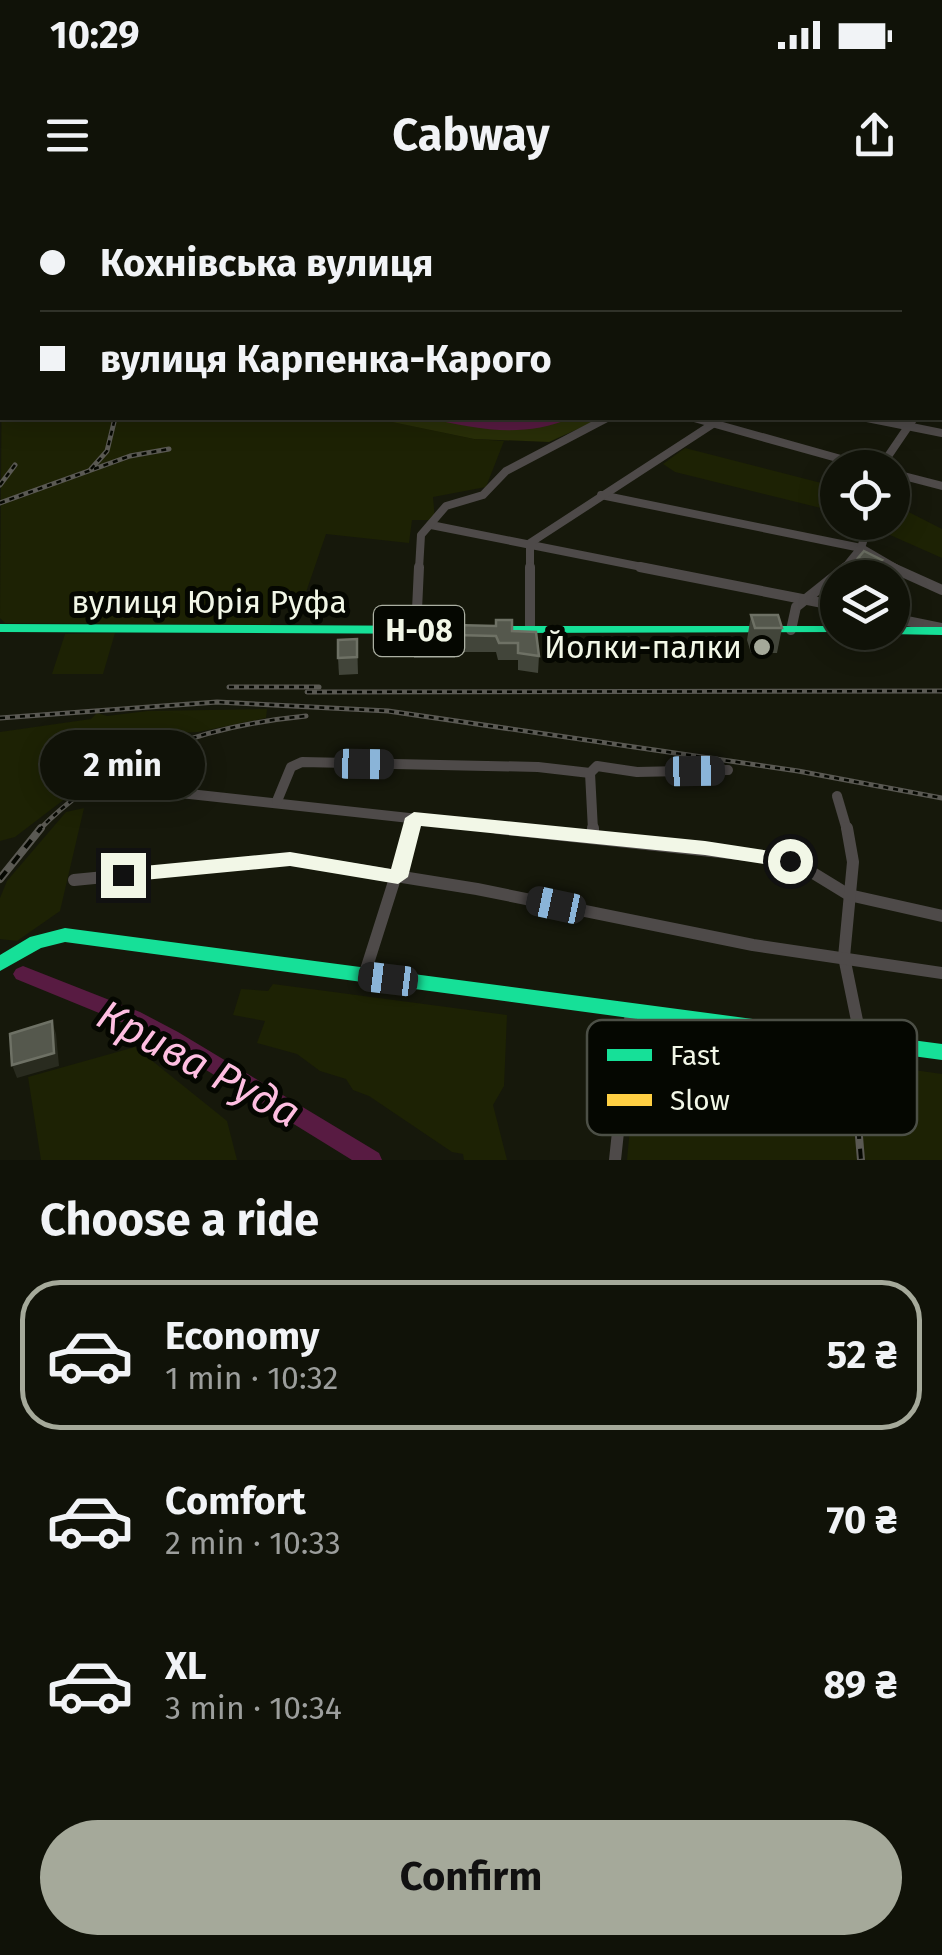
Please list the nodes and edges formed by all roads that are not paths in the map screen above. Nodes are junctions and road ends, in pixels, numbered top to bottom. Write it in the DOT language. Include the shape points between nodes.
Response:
graph roads {
  1 [pos="603,420"];
  2 [pos="718,420"];
  3 [pos="911,422"];
  4 [pos="942,432"];
  5 [pos="890,450"];
  6 [pos="820,451"];
  7 [pos="910,478"];
  8 [pos="942,486"];
  9 [pos="601,495"];
  10 [pos="431,524"];
  11 [pos="864,540"];
  12 [pos="530,543"];
  13 [pos="861,548"];
  14 [pos="942,590"];
  15 [pos="802,599"];
  16 [pos="820,602"];
  17 [pos="910,622"];
  18 [pos="0,628"];
  19 [pos="942,629"];
  20 [pos="530,630"];
  21 [pos="791,630"];
  22 [pos="820,630"];
  23 [pos="910,630"];
  24 [pos="416,631"];
  25 [pos="728,770"];
  26 [pos="590,774"];
  27 [pos="92,784"];
  28 [pos="837,796"];
  29 [pos="277,800"];
  30 [pos="414,818"];
  31 [pos="593,838"];
  32 [pos="398,877"];
  33 [pos="74,880"];
  34 [pos="849,895"];
  35 [pos="942,916"];
  36 [pos="844,958"];
  37 [pos="0,964"];
  38 [pos="942,973"];
  39 [pos="364,976"];
  40 [pos="631,1011"];
  41 [pos="630,1020"];
  42 [pos="702,1020"];
  43 [pos="857,1020"];
  44 [pos="917,1048"];
  45 [pos="942,1052"];
  46 [pos="618,1135"];
  47 [pos="615,1160"];
  1 -- 10 [label="street" via="506,471 483,495 446,506"];
  2 -- 6 [label="street"];
  2 -- 9 [label="street"];
  3 -- 4 [label="street"];
  3 -- 5 [label="street"];
  7 -- 8 [label="street"];
  9 -- 12 [label="street"];
  9 -- 13 [label="street"];
  10 -- 12 [label="street"];
  10 -- 24 [label="street" via="419,547"];
  11 -- 13 [label="street"];
  12 -- 15 [label="street"];
  12 -- 20 [label="street"];
  13 -- 14 [label="street"];
  13 -- 15 [label="street" via="831,582"];
  15 -- 16 [label="street"];
  15 -- 21 [label="street"];
  17 -- 19 [label="street"];
  18 -- 24 [label="main road, вулиця Юрія Руфа / Н-08"];
  19 -- 23 [label="main road"];
  20 -- 21 [label="main road, вулиця Юрія Руфа / Н-08"];
  20 -- 24 [label="main road, вулиця Юрія Руфа / Н-08"];
  21 -- 22 [label="main road, вулиця Юрія Руфа / Н-08"];
  25 -- 26 [label="street" via="597,766"];
  26 -- 29 [label="street" via="302,762 292,767"];
  26 -- 31 [label="street"];
  27 -- 29 [label="street" via="114,780 162,791"];
  28 -- 34 [label="street" via="851,848"];
  29 -- 30 [label="street"];
  30 -- 31 [label="street"];
  30 -- 32 [label="street"];
  31 -- 34 [label="street" via="790,861"];
  32 -- 33 [label="street" via="265,859"];
  32 -- 36 [label="street"];
  32 -- 39 [label="street"];
  34 -- 35 [label="street"];
  34 -- 36 [label="street"];
  36 -- 38 [label="street"];
  36 -- 43 [label="street"];
  37 -- 39 [label="main road" via="36,942 65,935"];
  39 -- 40 [label="main road"];
  40 -- 41 [label="street"];
  40 -- 42 [label="main road"];
  44 -- 45 [label="main road"];
  46 -- 47 [label="street"];
}
